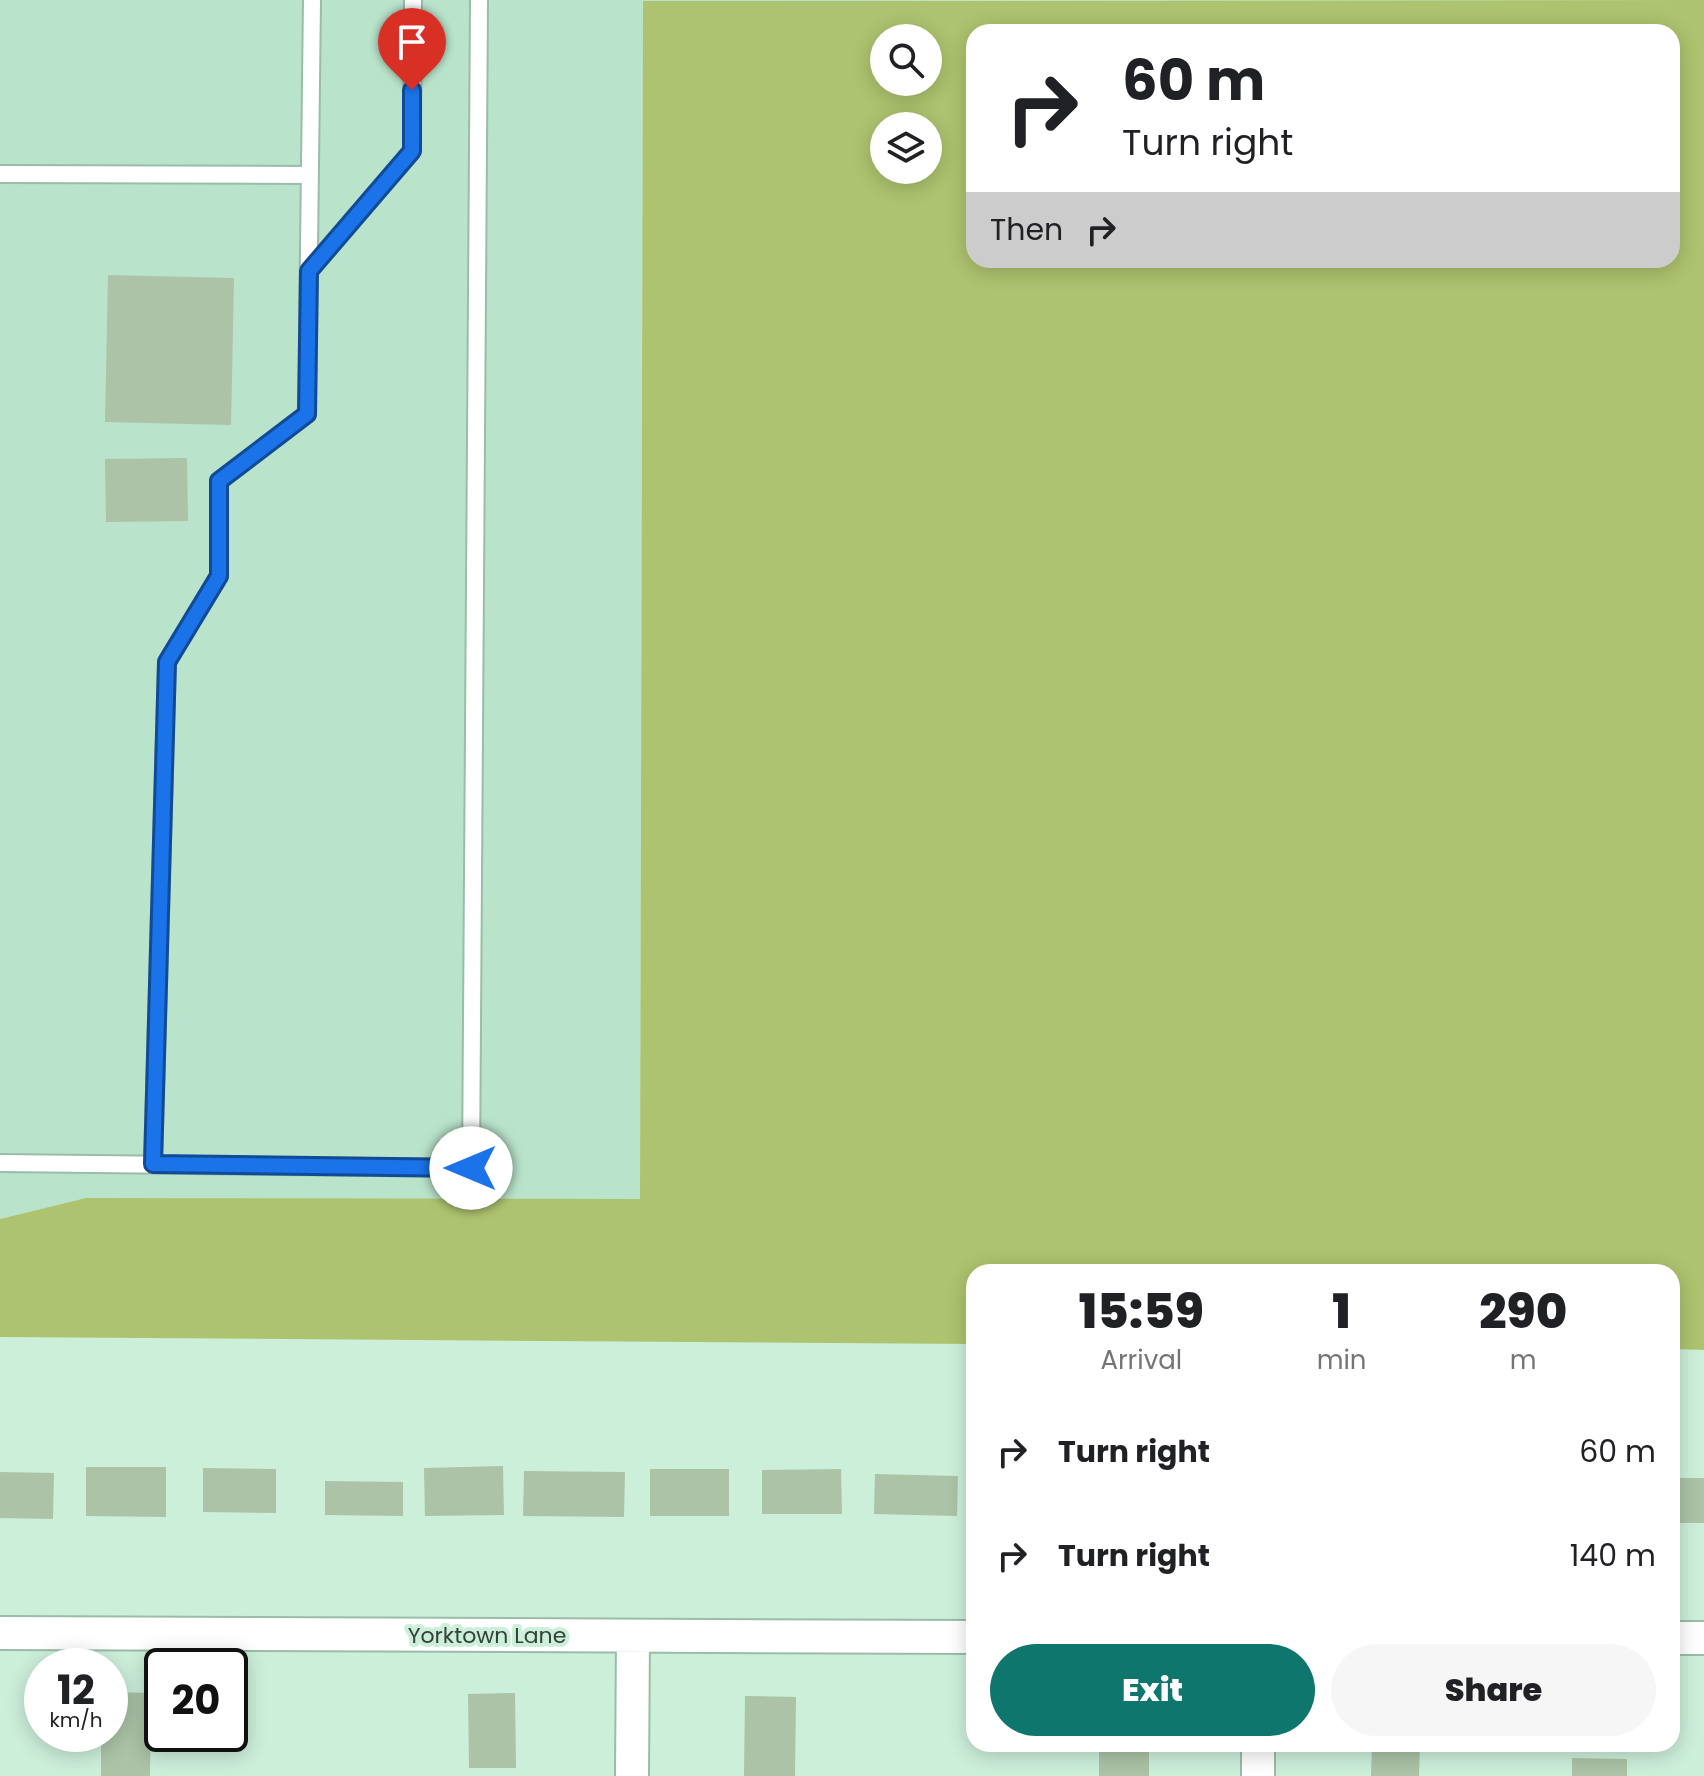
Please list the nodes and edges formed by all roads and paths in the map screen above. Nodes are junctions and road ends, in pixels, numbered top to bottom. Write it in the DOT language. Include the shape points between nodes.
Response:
graph roads {
  1 [pos="312,0"];
  2 [pos="413,0"];
  3 [pos="479,0"];
  4 [pos="0,174"];
  5 [pos="310,175"];
  6 [pos="309,271"];
  7 [pos="0,1163"];
  8 [pos="153,1164"];
  9 [pos="0,1633"];
  10 [pos="633,1636"];
  11 [pos="966,1637"];
  12 [pos="1680,1638"];
  13 [pos="1704,1638"];
  14 [pos="1258,1752"];
  15 [pos="632,1776"];
  16 [pos="1258,1776"];
  1 -- 5 [label="lane"];
  2 -- 6 [label="lane" via="412,151"];
  3 -- 8 [label="lane" via="471,1168"];
  4 -- 5 [label="lane"];
  5 -- 6 [label="lane"];
  6 -- 8 [label="lane" via="307,414 219,481 219,576 167,662"];
  7 -- 8 [label="lane"];
  9 -- 10 [label="street, Yorktown Lane"];
  10 -- 11 [label="street, Yorktown Lane"];
  10 -- 15 [label="street"];
  12 -- 13 [label="street"];
  14 -- 16 [label="street"];
}
